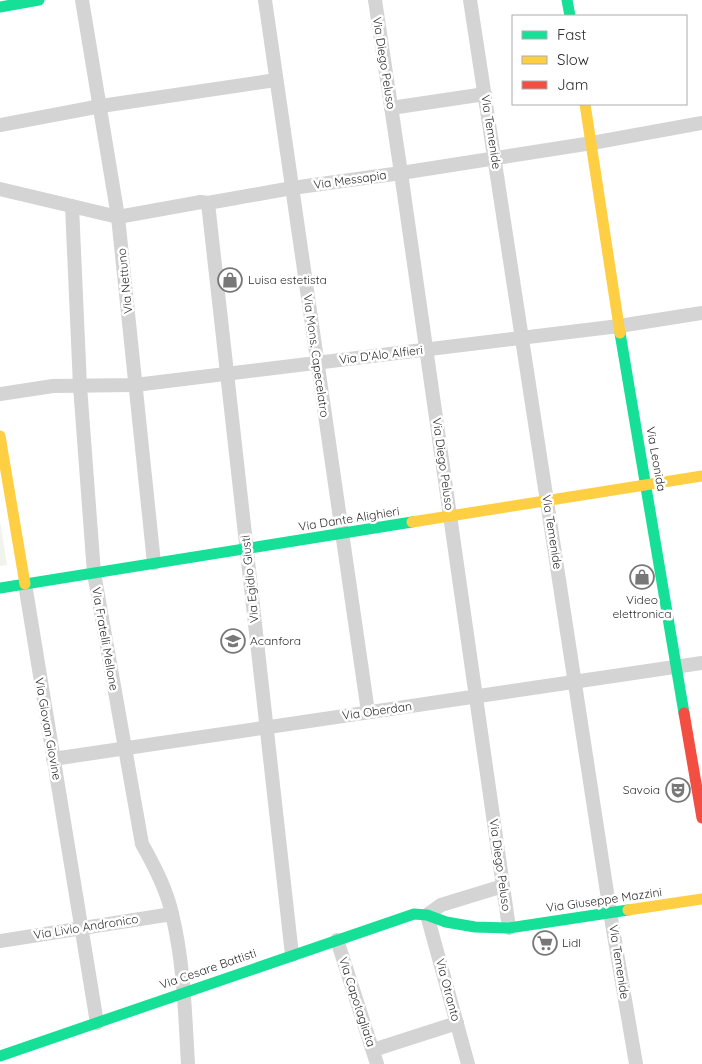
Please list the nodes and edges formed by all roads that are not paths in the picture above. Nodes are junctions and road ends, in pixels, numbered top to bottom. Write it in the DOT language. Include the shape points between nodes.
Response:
graph roads {
  1 [pos="40,0"];
  2 [pos="82,0"];
  3 [pos="265,0"];
  4 [pos="374,0"];
  5 [pos="470,0"];
  6 [pos="567,0"];
  7 [pos="0,7"];
  8 [pos="570,15"];
  9 [pos="276,80"];
  10 [pos="485,94"];
  11 [pos="585,105"];
  12 [pos="101,106"];
  13 [pos="391,108"];
  14 [pos="702,123"];
  15 [pos="0,125"];
  16 [pos="592,143"];
  17 [pos="496,157"];
  18 [pos="401,173"];
  19 [pos="292,188"];
  20 [pos="0,189"];
  21 [pos="208,203"];
  22 [pos="72,206"];
  23 [pos="118,217"];
  24 [pos="702,313"];
  25 [pos="620,326"];
  26 [pos="523,338"];
  27 [pos="426,350"];
  28 [pos="317,362"];
  29 [pos="227,373"];
  30 [pos="135,385"];
  31 [pos="80,386"];
  32 [pos="0,394"];
  33 [pos="0,436"];
  34 [pos="702,476"];
  35 [pos="646,486"];
  36 [pos="547,501"];
  37 [pos="451,517"];
  38 [pos="342,534"];
  39 [pos="247,549"];
  40 [pos="154,563"];
  41 [pos="94,573"];
  42 [pos="25,584"];
  43 [pos="0,588"];
  44 [pos="702,663"];
  45 [pos="676,667"];
  46 [pos="576,682"];
  47 [pos="476,696"];
  48 [pos="368,712"];
  49 [pos="267,727"];
  50 [pos="124,748"];
  51 [pos="53,759"];
  52 [pos="702,818"];
  53 [pos="503,886"];
  54 [pos="702,899"];
  55 [pos="610,912"];
  56 [pos="172,914"];
  57 [pos="427,915"];
  58 [pos="82,928"];
  59 [pos="509,928"];
  60 [pos="337,940"];
  61 [pos="0,941"];
  62 [pos="292,955"];
  63 [pos="184,992"];
  64 [pos="97,1023"];
  65 [pos="457,1023"];
  66 [pos="373,1050"];
  67 [pos="0,1056"];
  68 [pos="188,1064"];
  69 [pos="377,1064"];
  70 [pos="468,1064"];
  71 [pos="636,1064"];
  1 -- 7 [label="street"];
  2 -- 12 [label="street, Via Nettuno"];
  3 -- 9 [label="street, Via Mons. Capecelatro"];
  4 -- 13 [label="street, Via Diego Peluso"];
  5 -- 10 [label="street, Via Temenide"];
  6 -- 8 [label="street"];
  9 -- 12 [label="street"];
  9 -- 19 [label="street, Via Mons. Capecelatro"];
  10 -- 13 [label="street"];
  10 -- 17 [label="street, Via Temenide"];
  11 -- 16 [label="street, Via Leonida"];
  12 -- 15 [label="street"];
  12 -- 23 [label="street, Via Nettuno"];
  13 -- 18 [label="street, Via Diego Peluso"];
  14 -- 16 [label="street, Via Messapia"];
  16 -- 17 [label="street, Via Messapia"];
  16 -- 25 [label="street, Via Leonida"];
  17 -- 18 [label="street, Via Messapia"];
  17 -- 26 [label="street, Via Temenide"];
  18 -- 19 [label="street, Via Messapia"];
  18 -- 27 [label="street, Via Diego Peluso"];
  19 -- 21 [label="street, Via Messapia"];
  19 -- 28 [label="street, Via Mons. Capecelatro"];
  20 -- 22 [label="street, Via Messapia"];
  21 -- 23 [label="street, Via Messapia"];
  21 -- 29 [label="street, Via Egidio Giusti"];
  22 -- 23 [label="street, Via Messapia"];
  22 -- 31 [label="street, Via Fratelli Mellone"];
  23 -- 30 [label="street, Via Nettuno"];
  24 -- 25 [label="street, Via D'Alo Alfieri"];
  25 -- 26 [label="street, Via D'Alo Alfieri"];
  25 -- 35 [label="street, Via Leonida"];
  26 -- 27 [label="street, Via D'Alo Alfieri"];
  26 -- 36 [label="street, Via Temenide"];
  27 -- 28 [label="street, Via D'Alo Alfieri"];
  27 -- 37 [label="street, Via Diego Peluso"];
  28 -- 29 [label="street, Via D'Alo Alfieri"];
  28 -- 38 [label="street, Via Mons. Capecelatro"];
  29 -- 30 [label="street, Via D'Alo Alfieri"];
  29 -- 39 [label="street, Via Egidio Giusti"];
  30 -- 31 [label="street, Via D'Alo Alfieri"];
  30 -- 40 [label="street, Via Nettuno"];
  31 -- 32 [label="street, Via D'Alo Alfieri" via="53,386"];
  31 -- 41 [label="street, Via Fratelli Mellone"];
  33 -- 42 [label="street, Via Giovan Giovine"];
  34 -- 35 [label="street, Via Dante Alighieri"];
  35 -- 36 [label="street, Via Dante Alighieri"];
  35 -- 45 [label="street, Via Leonida"];
  36 -- 37 [label="street, Via Dante Alighieri"];
  36 -- 46 [label="street, Via Temenide"];
  37 -- 38 [label="street, Via Dante Alighieri"];
  37 -- 47 [label="street, Via Diego Peluso"];
  38 -- 39 [label="street, Via Dante Alighieri"];
  38 -- 48 [label="street, Via Mons. Capecelatro"];
  39 -- 40 [label="street, Via Dante Alighieri"];
  39 -- 49 [label="street, Via Egidio Giusti"];
  40 -- 41 [label="street, Via Dante Alighieri"];
  41 -- 42 [label="street, Via Dante Alighieri"];
  41 -- 50 [label="street, Via Fratelli Mellone"];
  42 -- 43 [label="street, Via Dante Alighieri"];
  42 -- 51 [label="street, Via Giovan Giovine"];
  44 -- 45 [label="street, Via Oberdan"];
  45 -- 46 [label="street, Via Oberdan"];
  45 -- 52 [label="street, Via Leonida"];
  46 -- 47 [label="street, Via Oberdan"];
  46 -- 55 [label="street, Via Temenide"];
  47 -- 48 [label="street, Via Oberdan"];
  47 -- 53 [label="street, Via Diego Peluso"];
  48 -- 49 [label="street, Via Oberdan"];
  49 -- 50 [label="street, Via Oberdan"];
  49 -- 62 [label="street, Via Egidio Giusti"];
  50 -- 51 [label="street, Via Oberdan"];
  50 -- 56 [label="street, Via Fratelli Mellone" via="142,844"];
  51 -- 58 [label="street, Via Giovan Giovine"];
  53 -- 57 [label="street" via="441,906"];
  53 -- 59 [label="street, Via Diego Peluso"];
  54 -- 55 [label="street, Via Giuseppe Mazzini"];
  55 -- 59 [label="street, Via Giuseppe Mazzini"];
  55 -- 71 [label="street, Via Temenide"];
  56 -- 58 [label="street, Via Livio Andronico"];
  56 -- 63 [label="street, Via Fratelli Mellone"];
  57 -- 59 [label="street, Via Giuseppe Mazzini" via="474,927"];
  57 -- 60 [label="street, Via Cesare Battisti" via="414,914"];
  57 -- 65 [label="street, Via Otranto"];
  58 -- 61 [label="street, Via Livio Andronico"];
  58 -- 64 [label="street, Via Giovan Giovine"];
  60 -- 62 [label="street, Via Cesare Battisti"];
  60 -- 66 [label="street, Via Capotagliata"];
  62 -- 63 [label="street, Via Cesare Battisti"];
  63 -- 64 [label="street, Via Cesare Battisti"];
  63 -- 68 [label="street, Via Fratelli Mellone"];
  64 -- 67 [label="street, Via Cesare Battisti"];
  65 -- 66 [label="street"];
  65 -- 70 [label="street, Via Otranto"];
  66 -- 69 [label="street, Via Capotagliata"];
}
